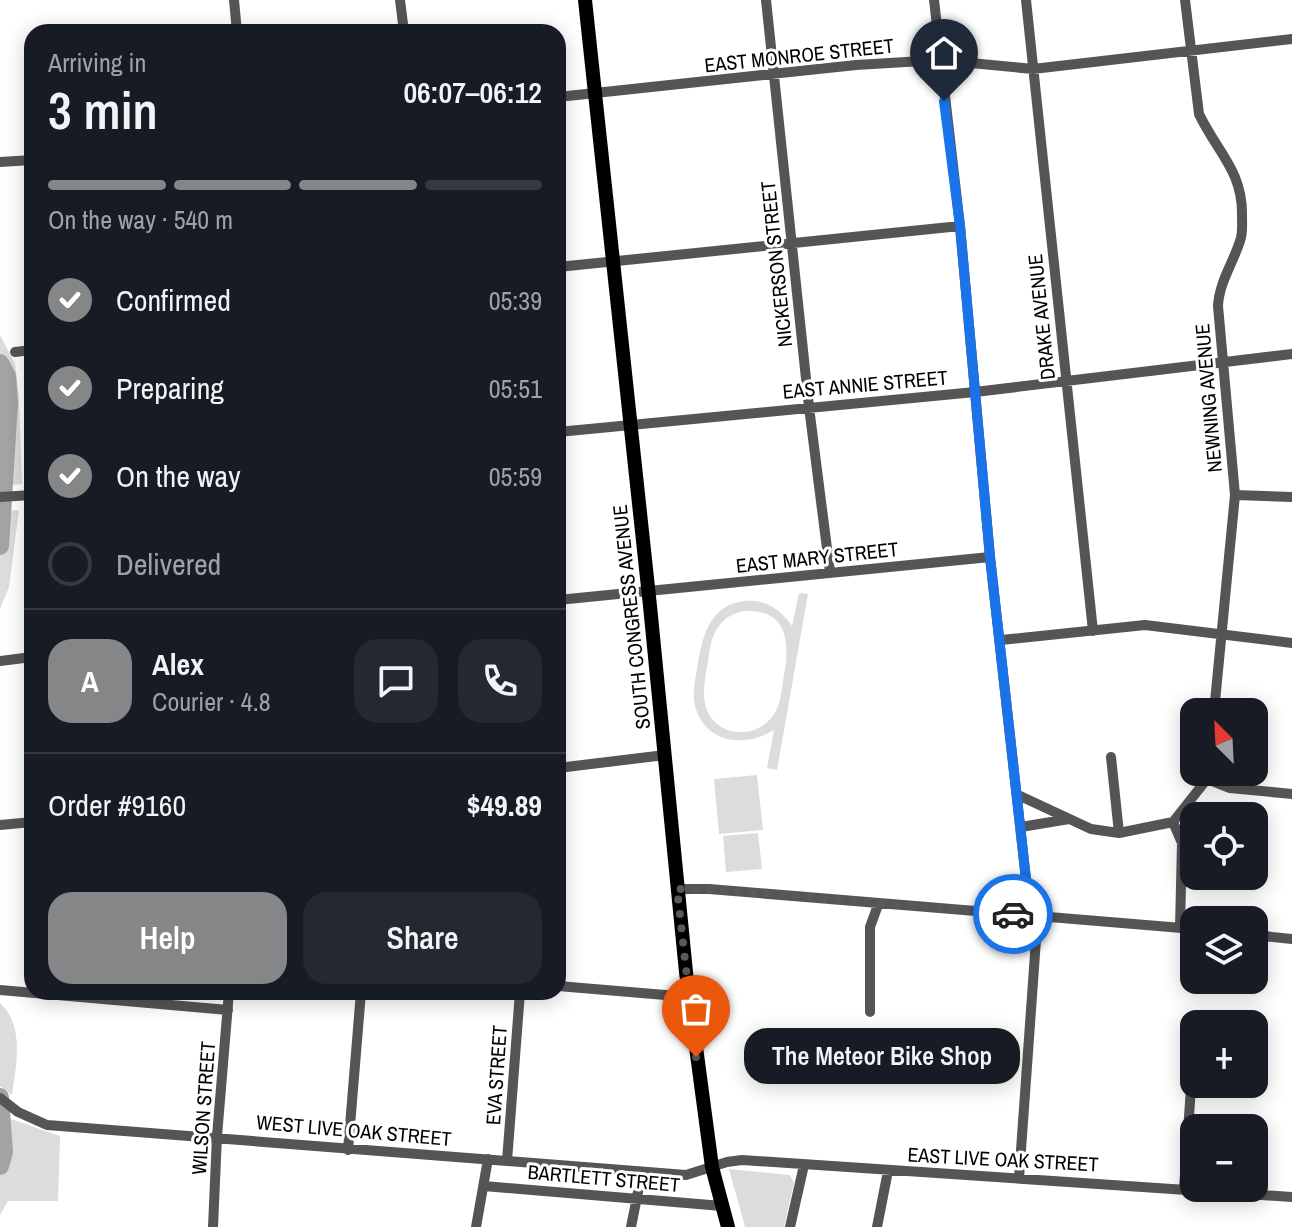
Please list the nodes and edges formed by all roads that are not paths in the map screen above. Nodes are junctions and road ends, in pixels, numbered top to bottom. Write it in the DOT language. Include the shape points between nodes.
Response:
graph roads {
  1 [pos="234,0"];
  2 [pos="400,0"];
  3 [pos="585,0"];
  4 [pos="766,0"];
  5 [pos="934,0"];
  6 [pos="1026,0"];
  7 [pos="1185,0"];
  8 [pos="236,24"];
  9 [pos="403,24"];
  10 [pos="1292,39"];
  11 [pos="1190,50"];
  12 [pos="939,60"];
  13 [pos="1033,69"];
  14 [pos="775,74"];
  15 [pos="596,94"];
  16 [pos="566,96"];
  17 [pos="24,160"];
  18 [pos="0,162"];
  19 [pos="960,226"];
  20 [pos="791,243"];
  21 [pos="614,261"];
  22 [pos="566,266"];
  23 [pos="24,351"];
  24 [pos="15,352"];
  25 [pos="1292,354"];
  26 [pos="1224,362"];
  27 [pos="1066,380"];
  28 [pos="975,392"];
  29 [pos="809,407"];
  30 [pos="631,425"];
  31 [pos="566,431"];
  32 [pos="1235,495"];
  33 [pos="24,496"];
  34 [pos="0,497"];
  35 [pos="1292,497"];
  36 [pos="990,557"];
  37 [pos="830,572"];
  38 [pos="648,591"];
  39 [pos="566,599"];
  40 [pos="1093,631"];
  41 [pos="1223,634"];
  42 [pos="1001,640"];
  43 [pos="1292,643"];
  44 [pos="24,658"];
  45 [pos="0,661"];
  46 [pos="1216,698"];
  47 [pos="665,755"];
  48 [pos="1111,757"];
  49 [pos="566,767"];
  50 [pos="1200,786"];
  51 [pos="1226,786"];
  52 [pos="1292,794"];
  53 [pos="1018,795"];
  54 [pos="1069,819"];
  55 [pos="1173,822"];
  56 [pos="24,823"];
  57 [pos="0,825"];
  58 [pos="1021,827"];
  59 [pos="1119,833"];
  60 [pos="677,889"];
  61 [pos="878,905"];
  62 [pos="1181,906"];
  63 [pos="1030,915"];
  64 [pos="1180,928"];
  65 [pos="1268,936"];
  66 [pos="1292,939"];
  67 [pos="566,987"];
  68 [pos="0,990"];
  69 [pos="24,992"];
  70 [pos="689,997"];
  71 [pos="114,1000"];
  72 [pos="229,1000"];
  73 [pos="360,1000"];
  74 [pos="519,1000"];
  75 [pos="228,1010"];
  76 [pos="870,1012"];
  77 [pos="3,1101"];
  78 [pos="217,1136"];
  79 [pos="348,1150"];
  80 [pos="488,1159"];
  81 [pos="507,1161"];
  82 [pos="804,1165"];
  83 [pos="712,1167"];
  84 [pos="888,1171"];
  85 [pos="642,1172"];
  86 [pos="1019,1178"];
  87 [pos="484,1186"];
  88 [pos="1180,1188"];
  89 [pos="1268,1195"];
  90 [pos="1292,1197"];
  91 [pos="637,1199"];
  92 [pos="722,1206"];
  93 [pos="213,1227"];
  94 [pos="476,1227"];
  95 [pos="631,1227"];
  96 [pos="728,1227"];
  97 [pos="790,1227"];
  98 [pos="877,1227"];
  1 -- 8 [label="street"];
  2 -- 9 [label="street"];
  3 -- 15 [label="main road, SOUTH CONGRESS AVENUE"];
  4 -- 14 [label="street, NICKERSON STREET"];
  5 -- 12 [label="street"];
  6 -- 13 [label="street, DRAKE AVENUE"];
  7 -- 11 [label="street, NEWNING AVENUE"];
  10 -- 11 [label="street, EAST MONROE STREET"];
  11 -- 13 [label="street, EAST MONROE STREET"];
  11 -- 26 [label="street, NEWNING AVENUE" via="1199,114 1230,163 1242,206 1242,237 1219,295"];
  12 -- 13 [label="street, EAST MONROE STREET"];
  12 -- 14 [label="street, EAST MONROE STREET"];
  12 -- 19 [label="street"];
  13 -- 27 [label="street, DRAKE AVENUE"];
  14 -- 15 [label="street, EAST MONROE STREET"];
  14 -- 20 [label="street, NICKERSON STREET"];
  15 -- 16 [label="street, EAST MONROE STREET"];
  15 -- 21 [label="main road, SOUTH CONGRESS AVENUE"];
  17 -- 18 [label="street"];
  19 -- 20 [label="street"];
  19 -- 28 [label="street"];
  20 -- 21 [label="street"];
  20 -- 29 [label="street, NICKERSON STREET"];
  21 -- 22 [label="street"];
  21 -- 30 [label="main road, SOUTH CONGRESS AVENUE"];
  23 -- 24 [label="street"];
  25 -- 26 [label="street, EAST ANNIE STREET"];
  26 -- 27 [label="street, EAST ANNIE STREET"];
  26 -- 32 [label="street, NEWNING AVENUE"];
  27 -- 28 [label="street, EAST ANNIE STREET"];
  27 -- 40 [label="street, DRAKE AVENUE"];
  28 -- 29 [label="street, EAST ANNIE STREET"];
  28 -- 36 [label="street"];
  29 -- 30 [label="street, EAST ANNIE STREET"];
  29 -- 37 [label="street, NICKERSON STREET"];
  30 -- 31 [label="street, EAST ANNIE STREET"];
  30 -- 38 [label="main road, SOUTH CONGRESS AVENUE"];
  32 -- 35 [label="street"];
  32 -- 41 [label="street, NEWNING AVENUE"];
  33 -- 34 [label="street"];
  36 -- 37 [label="street, EAST MARY STREET"];
  36 -- 42 [label="street"];
  37 -- 38 [label="street, EAST MARY STREET"];
  38 -- 39 [label="street, EAST MARY STREET"];
  38 -- 47 [label="main road, SOUTH CONGRESS AVENUE"];
  40 -- 41 [label="street" via="1145,625"];
  40 -- 42 [label="street"];
  41 -- 43 [label="street"];
  41 -- 46 [label="street, NEWNING AVENUE"];
  42 -- 53 [label="street"];
  44 -- 45 [label="street"];
  47 -- 49 [label="street"];
  47 -- 60 [label="main road, SOUTH CONGRESS AVENUE"];
  48 -- 59 [label="street"];
  50 -- 55 [label="street"];
  51 -- 52 [label="street"];
  53 -- 54 [label="street"];
  53 -- 58 [label="street"];
  54 -- 58 [label="street"];
  54 -- 59 [label="street"];
  55 -- 59 [label="street"];
  55 -- 62 [label="street" via="1182,843"];
  56 -- 57 [label="street"];
  58 -- 63 [label="street"];
  60 -- 61 [label="street"];
  60 -- 70 [label="main road, SOUTH CONGRESS AVENUE"];
  61 -- 63 [label="street"];
  61 -- 76 [label="street" via="870,927"];
  63 -- 64 [label="street"];
  63 -- 86 [label="street" via="1037,926"];
  65 -- 66 [label="street"];
  67 -- 70 [label="street"];
  68 -- 69 [label="street"];
  70 -- 83 [label="main road, SOUTH CONGRESS AVENUE"];
  71 -- 75 [label="street"];
  72 -- 75 [label="street, WILSON STREET"];
  73 -- 79 [label="street"];
  74 -- 81 [label="street, EVA STREET"];
  75 -- 78 [label="street, WILSON STREET"];
  77 -- 78 [label="street, WEST LIVE OAK STREET" via="47,1125"];
  78 -- 79 [label="street, WEST LIVE OAK STREET"];
  78 -- 93 [label="street, WILSON STREET"];
  79 -- 80 [label="street, WEST LIVE OAK STREET"];
  80 -- 81 [label="street, WEST LIVE OAK STREET"];
  80 -- 87 [label="street"];
  81 -- 85 [label="street, WEST LIVE OAK STREET"];
  82 -- 83 [label="street, EAST LIVE OAK STREET" via="742,1160"];
  82 -- 84 [label="street, EAST LIVE OAK STREET"];
  82 -- 97 [label="street"];
  83 -- 85 [label="street, WEST LIVE OAK STREET" via="686,1175"];
  83 -- 92 [label="main road, SOUTH CONGRESS AVENUE"];
  84 -- 86 [label="street, EAST LIVE OAK STREET"];
  84 -- 98 [label="street"];
  85 -- 91 [label="street"];
  86 -- 88 [label="street, EAST LIVE OAK STREET"];
  87 -- 91 [label="street, BARTLETT STREET"];
  87 -- 94 [label="street"];
  89 -- 90 [label="street, EAST LIVE OAK STREET"];
  91 -- 92 [label="street, BARTLETT STREET"];
  91 -- 95 [label="street"];
  92 -- 96 [label="main road, SOUTH CONGRESS AVENUE"];
}
